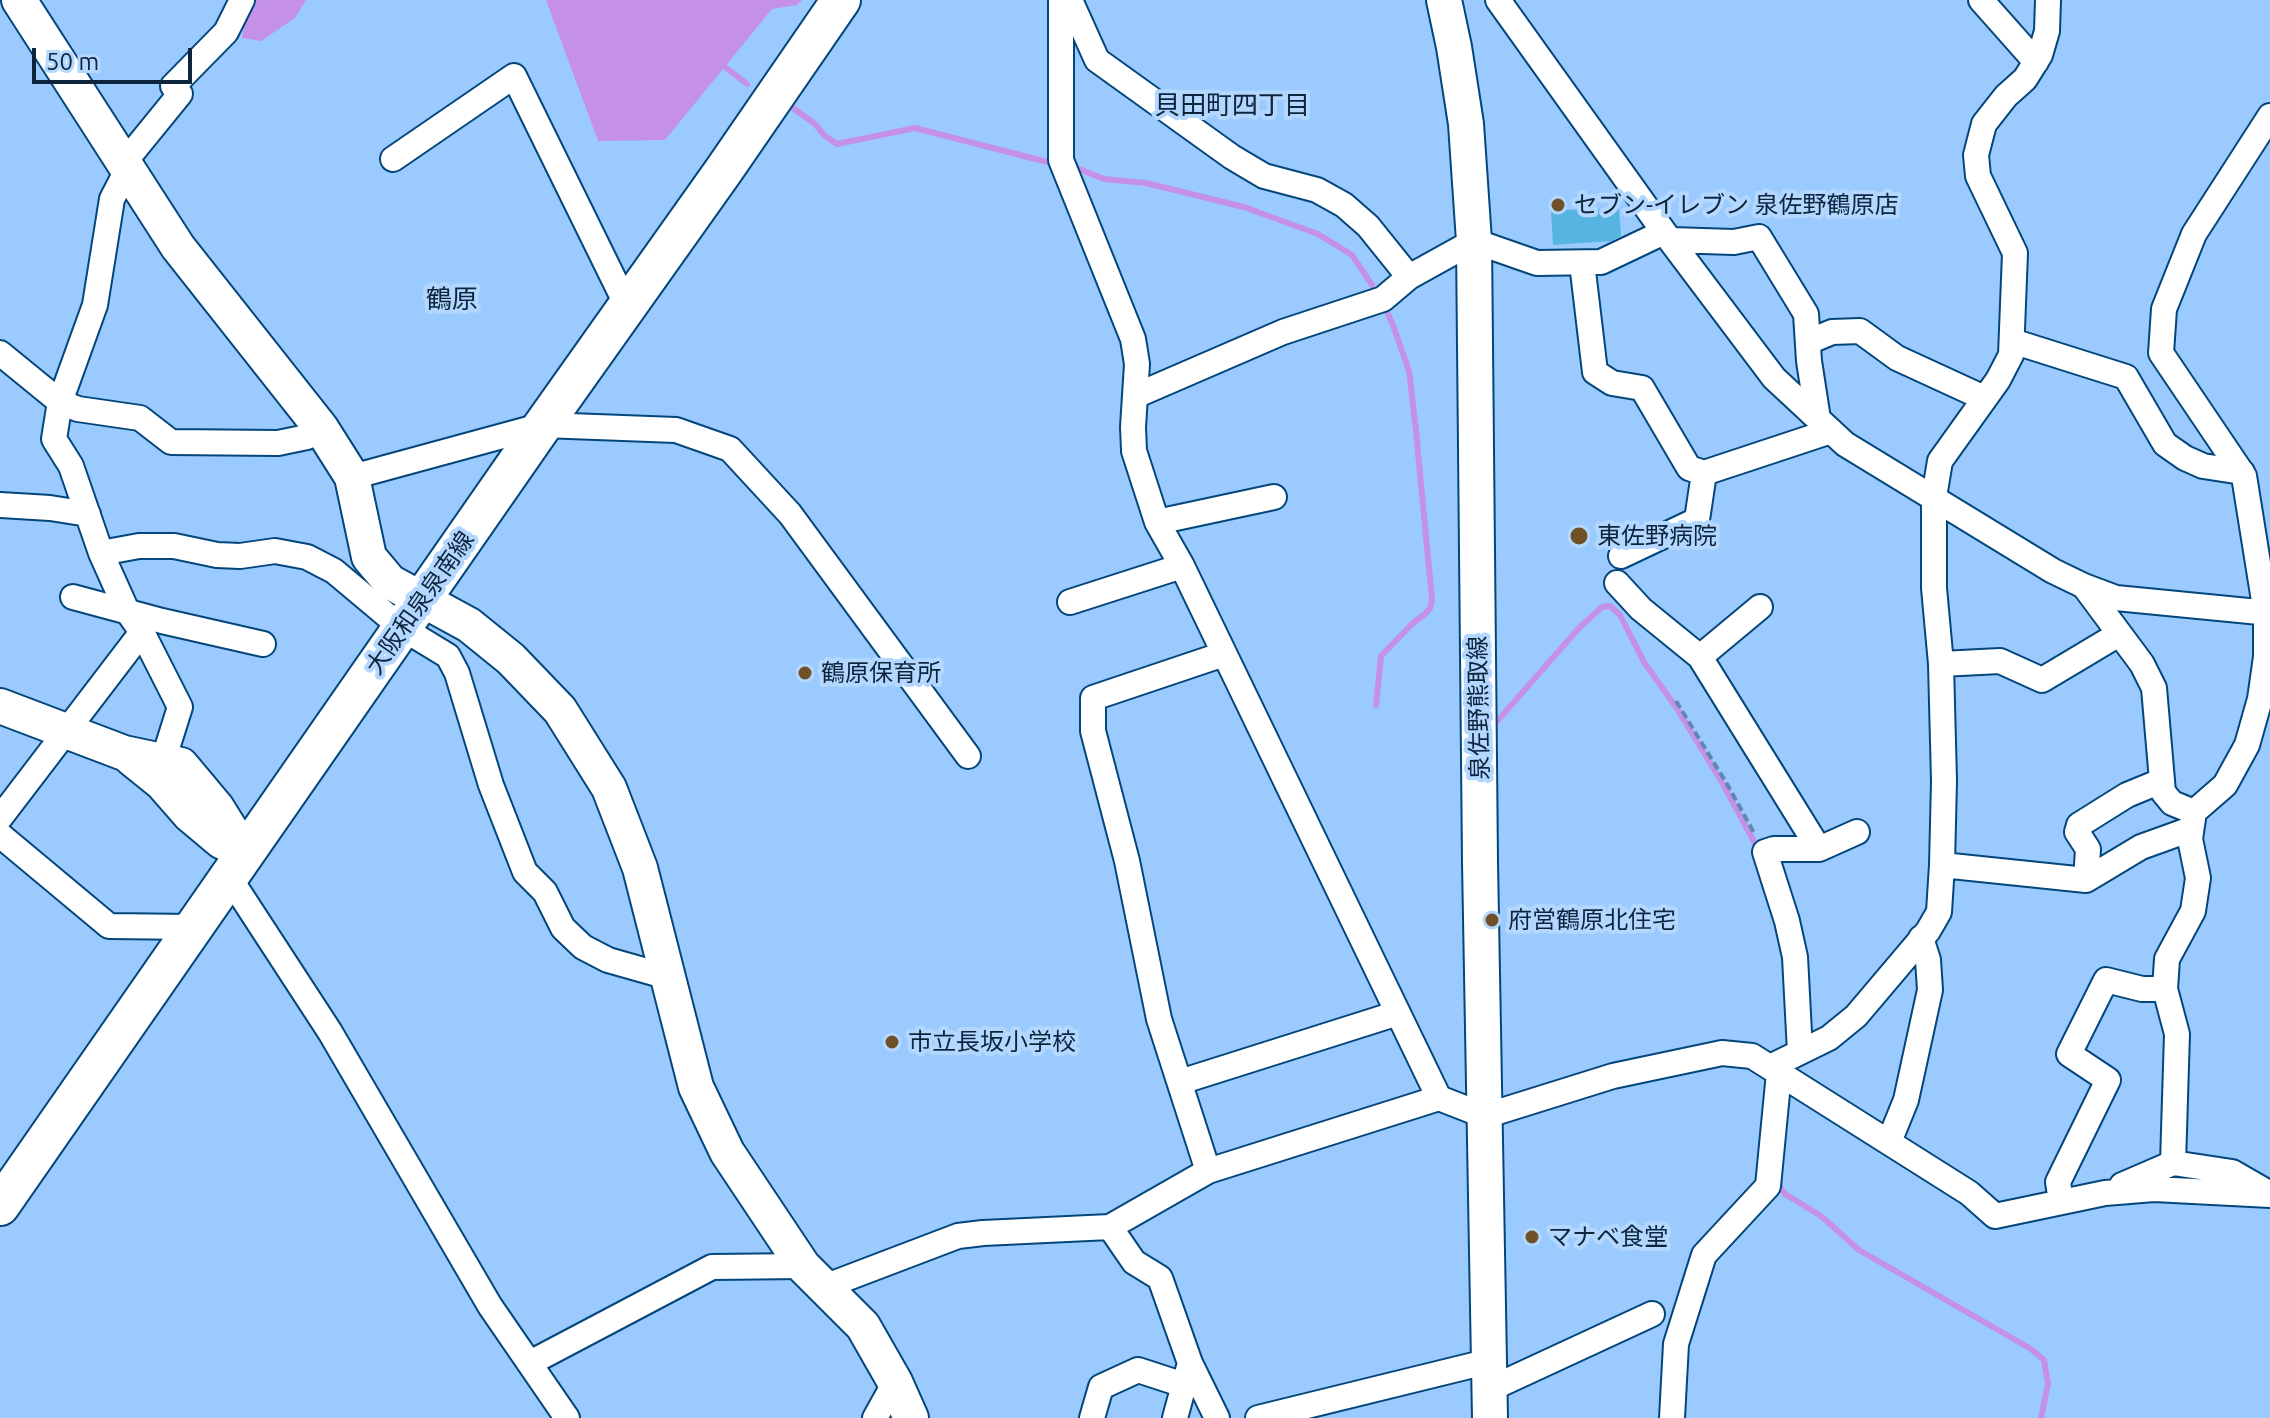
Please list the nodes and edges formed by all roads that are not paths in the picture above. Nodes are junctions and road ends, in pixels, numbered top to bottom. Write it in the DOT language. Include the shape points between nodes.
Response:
graph roads {
  1 [pos="19,0"];
  2 [pos="242,0"];
  3 [pos="841,0"];
  4 [pos="1061,0"];
  5 [pos="1070,0"];
  6 [pos="1444,0"];
  7 [pos="1498,0"];
  8 [pos="1981,0"];
  9 [pos="2048,0"];
  10 [pos="2036,62"];
  11 [pos="2270,116"];
  12 [pos="393,159"];
  13 [pos="125,167"];
  14 [pos="1668,236"];
  15 [pos="1474,241"];
  16 [pos="1582,263"];
  17 [pos="1409,277"];
  18 [pos="627,306"];
  19 [pos="2162,340"];
  20 [pos="2012,341"];
  21 [pos="1808,342"];
  22 [pos="0,353"];
  23 [pos="2126,377"];
  24 [pos="1135,396"];
  25 [pos="1984,398"];
  26 [pos="60,402"];
  27 [pos="543,425"];
  28 [pos="1825,425"];
  29 [pos="321,428"];
  30 [pos="2242,472"];
  31 [pos="1704,473"];
  32 [pos="352,477"];
  33 [pos="1274,497"];
  34 [pos="1934,497"];
  35 [pos="0,505"];
  36 [pos="88,514"];
  37 [pos="1157,522"];
  38 [pos="101,553"];
  39 [pos="1621,556"];
  40 [pos="1182,566"];
  41 [pos="1617,583"];
  42 [pos="2084,586"];
  43 [pos="73,597"];
  44 [pos="1070,602"];
  45 [pos="1760,607"];
  46 [pos="127,611"];
  47 [pos="2268,613"];
  48 [pos="412,614"];
  49 [pos="142,632"];
  50 [pos="2119,634"];
  51 [pos="263,644"];
  52 [pos="1224,654"];
  53 [pos="1700,657"];
  54 [pos="1941,664"];
  55 [pos="0,706"];
  56 [pos="67,731"];
  57 [pos="124,753"];
  58 [pos="968,756"];
  59 [pos="163,761"];
  60 [pos="2161,781"];
  61 [pos="0,818"];
  62 [pos="2193,821"];
  63 [pos="1857,832"];
  64 [pos="0,835"];
  65 [pos="1819,849"];
  66 [pos="237,865"];
  67 [pos="1942,865"];
  68 [pos="2086,880"];
  69 [pos="194,927"];
  70 [pos="1921,938"];
  71 [pos="668,977"];
  72 [pos="2165,989"];
  73 [pos="1398,1013"];
  74 [pos="1800,1052"];
  75 [pos="1774,1070"];
  76 [pos="1180,1082"];
  77 [pos="1439,1098"];
  78 [pos="1485,1116"];
  79 [pos="1889,1142"];
  80 [pos="2173,1163"];
  81 [pos="1208,1171"];
  82 [pos="2105,1193"];
  83 [pos="2270,1194"];
  84 [pos="2061,1202"];
  85 [pos="0,1206"];
  86 [pos="1110,1227"];
  87 [pos="813,1276"];
  88 [pos="1652,1314"];
  89 [pos="530,1363"];
  90 [pos="1187,1374"];
  91 [pos="895,1382"];
  92 [pos="1490,1389"];
  93 [pos="567,1418"];
  94 [pos="875,1418"];
  95 [pos="911,1418"];
  96 [pos="1092,1418"];
  97 [pos="1175,1418"];
  98 [pos="1217,1418"];
  99 [pos="1258,1418"];
  100 [pos="1672,1418"];
  1 -- 13 [label="street"];
  2 -- 13 [label="street" via="226,32 173,86 180,94"];
  3 -- 18 [label="main road, 大阪和泉泉南線"];
  4 -- 24 [label="street" via="1061,160 1133,339"];
  5 -- 17 [label="street" via="1097,60 1264,176 1317,190 1344,205"];
  6 -- 15 [label="street, 泉佐野熊取線" via="1466,124"];
  7 -- 14 [label="street"];
  8 -- 10 [label="street"];
  9 -- 10 [label="street" via="2047,31"];
  10 -- 20 [label="street" via="1984,124 1976,155 1978,176 2015,253"];
  11 -- 19 [label="street" via="2194,234 2164,309"];
  12 -- 18 [label="street" via="514,76"];
  13 -- 26 [label="street" via="112,199 95,305"];
  13 -- 29 [label="street" via="178,247"];
  14 -- 16 [label="street" via="1601,262"];
  14 -- 21 [label="street" via="1734,242 1759,237 1806,314"];
  14 -- 28 [label="street" via="1774,378"];
  15 -- 16 [label="street" via="1537,263"];
  15 -- 17 [label="street"];
  15 -- 78 [label="street, 泉佐野熊取線"];
  16 -- 31 [label="street" via="1595,372 1612,383 1642,388 1689,468"];
  17 -- 24 [label="street" via="1383,299 1283,332"];
  18 -- 27 [label="main road, 大阪和泉泉南線"];
  19 -- 23 [label="street"];
  19 -- 30 [label="street" via="2161,353"];
  20 -- 23 [label="street"];
  20 -- 25 [label="street" via="2011,355"];
  21 -- 25 [label="street" via="1832,332 1860,331 1897,358"];
  21 -- 28 [label="street"];
  22 -- 26 [label="street"];
  23 -- 30 [label="street" via="2165,444 2203,466"];
  24 -- 37 [label="street" via="1134,451"];
  25 -- 34 [label="street" via="1940,461"];
  26 -- 29 [label="street" via="140,418 171,442 278,443"];
  26 -- 36 [label="street" via="54,439 71,466"];
  27 -- 32 [label="street"];
  27 -- 48 [label="main road, 大阪和泉泉南線"];
  27 -- 58 [label="street" via="676,430 730,449 790,514"];
  28 -- 31 [label="street"];
  28 -- 34 [label="street" via="1845,444"];
  29 -- 32 [label="street"];
  30 -- 47 [label="street"];
  31 -- 39 [label="street" via="1697,520"];
  32 -- 48 [label="street" via="369,557"];
  33 -- 37 [label="street"];
  34 -- 42 [label="street"];
  34 -- 54 [label="street"];
  35 -- 36 [label="street"];
  36 -- 38 [label="street"];
  37 -- 40 [label="street"];
  38 -- 46 [label="street"];
  38 -- 48 [label="street" via="174,546 217,555 275,551 307,557"];
  40 -- 44 [label="street"];
  40 -- 52 [label="street"];
  41 -- 53 [label="street"];
  42 -- 47 [label="street" via="2116,598"];
  42 -- 50 [label="street"];
  43 -- 46 [label="street"];
  45 -- 53 [label="street"];
  46 -- 49 [label="street"];
  46 -- 51 [label="street"];
  47 -- 62 [label="street" via="2262,685 2247,745 2225,785"];
  48 -- 66 [label="main road, 大阪和泉泉南線"];
  48 -- 71 [label="street" via="457,673 491,785 525,872 545,892 563,928 608,960"];
  48 -- 71 [label="street" via="469,625 560,710 609,788 640,868"];
  49 -- 56 [label="street"];
  49 -- 59 [label="street" via="180,707"];
  50 -- 54 [label="street" via="2042,680 2000,661"];
  50 -- 60 [label="street" via="2154,688"];
  52 -- 73 [label="street"];
  52 -- 76 [label="street" via="1093,698 1093,731 1127,861 1159,1019"];
  53 -- 65 [label="street"];
  54 -- 67 [label="street"];
  55 -- 56 [label="street"];
  56 -- 57 [label="street"];
  56 -- 61 [label="street"];
  57 -- 59 [label="street"];
  57 -- 66 [label="street" via="221,841"];
  59 -- 66 [label="street" via="181,765 217,808"];
  60 -- 62 [label="street" via="2163,792"];
  60 -- 68 [label="street" via="2079,825 2077,832 2088,849"];
  62 -- 68 [label="street"];
  62 -- 72 [label="street" via="2190,839 2198,878 2193,911 2167,959"];
  63 -- 65 [label="street"];
  64 -- 69 [label="street" via="109,926"];
  65 -- 74 [label="street" via="1765,852 1795,957"];
  66 -- 69 [label="main road, 大阪和泉泉南線"];
  66 -- 89 [label="street" via="490,1306"];
  67 -- 68 [label="street"];
  67 -- 70 [label="street" via="1939,912"];
  69 -- 85 [label="main road, 大阪和泉泉南線"];
  70 -- 74 [label="street" via="1856,1016"];
  70 -- 79 [label="street" via="1930,990 1906,1100"];
  71 -- 87 [label="street" via="696,1087 708,1113 727,1152"];
  72 -- 80 [label="street" via="2177,1034"];
  72 -- 84 [label="street" via="2106,980 2069,1054 2108,1080 2058,1182"];
  73 -- 76 [label="street"];
  73 -- 77 [label="street"];
  74 -- 75 [label="street"];
  75 -- 78 [label="street" via="1752,1056 1722,1053 1613,1076"];
  75 -- 79 [label="street"];
  75 -- 100 [label="street" via="1768,1186 1704,1255 1676,1344"];
  76 -- 81 [label="street"];
  77 -- 78 [label="street"];
  77 -- 81 [label="street"];
  78 -- 92 [label="street, 泉佐野熊取線"];
  79 -- 84 [label="street" via="1995,1216"];
  80 -- 82 [label="street"];
  80 -- 83 [label="street" via="2232,1172"];
  81 -- 86 [label="street"];
  82 -- 83 [label="street" via="2154,1189"];
  82 -- 84 [label="street"];
  86 -- 87 [label="street" via="958,1236"];
  86 -- 90 [label="street" via="1134,1262 1160,1278"];
  87 -- 89 [label="street" via="712,1267"];
  87 -- 91 [label="street" via="863,1326"];
  88 -- 92 [label="street"];
  89 -- 93 [label="street"];
  90 -- 96 [label="street" via="1138,1370 1101,1387"];
  90 -- 97 [label="street"];
  90 -- 98 [label="street"];
  91 -- 94 [label="street"];
  91 -- 95 [label="street"];
  92 -- 99 [label="street"];
}
